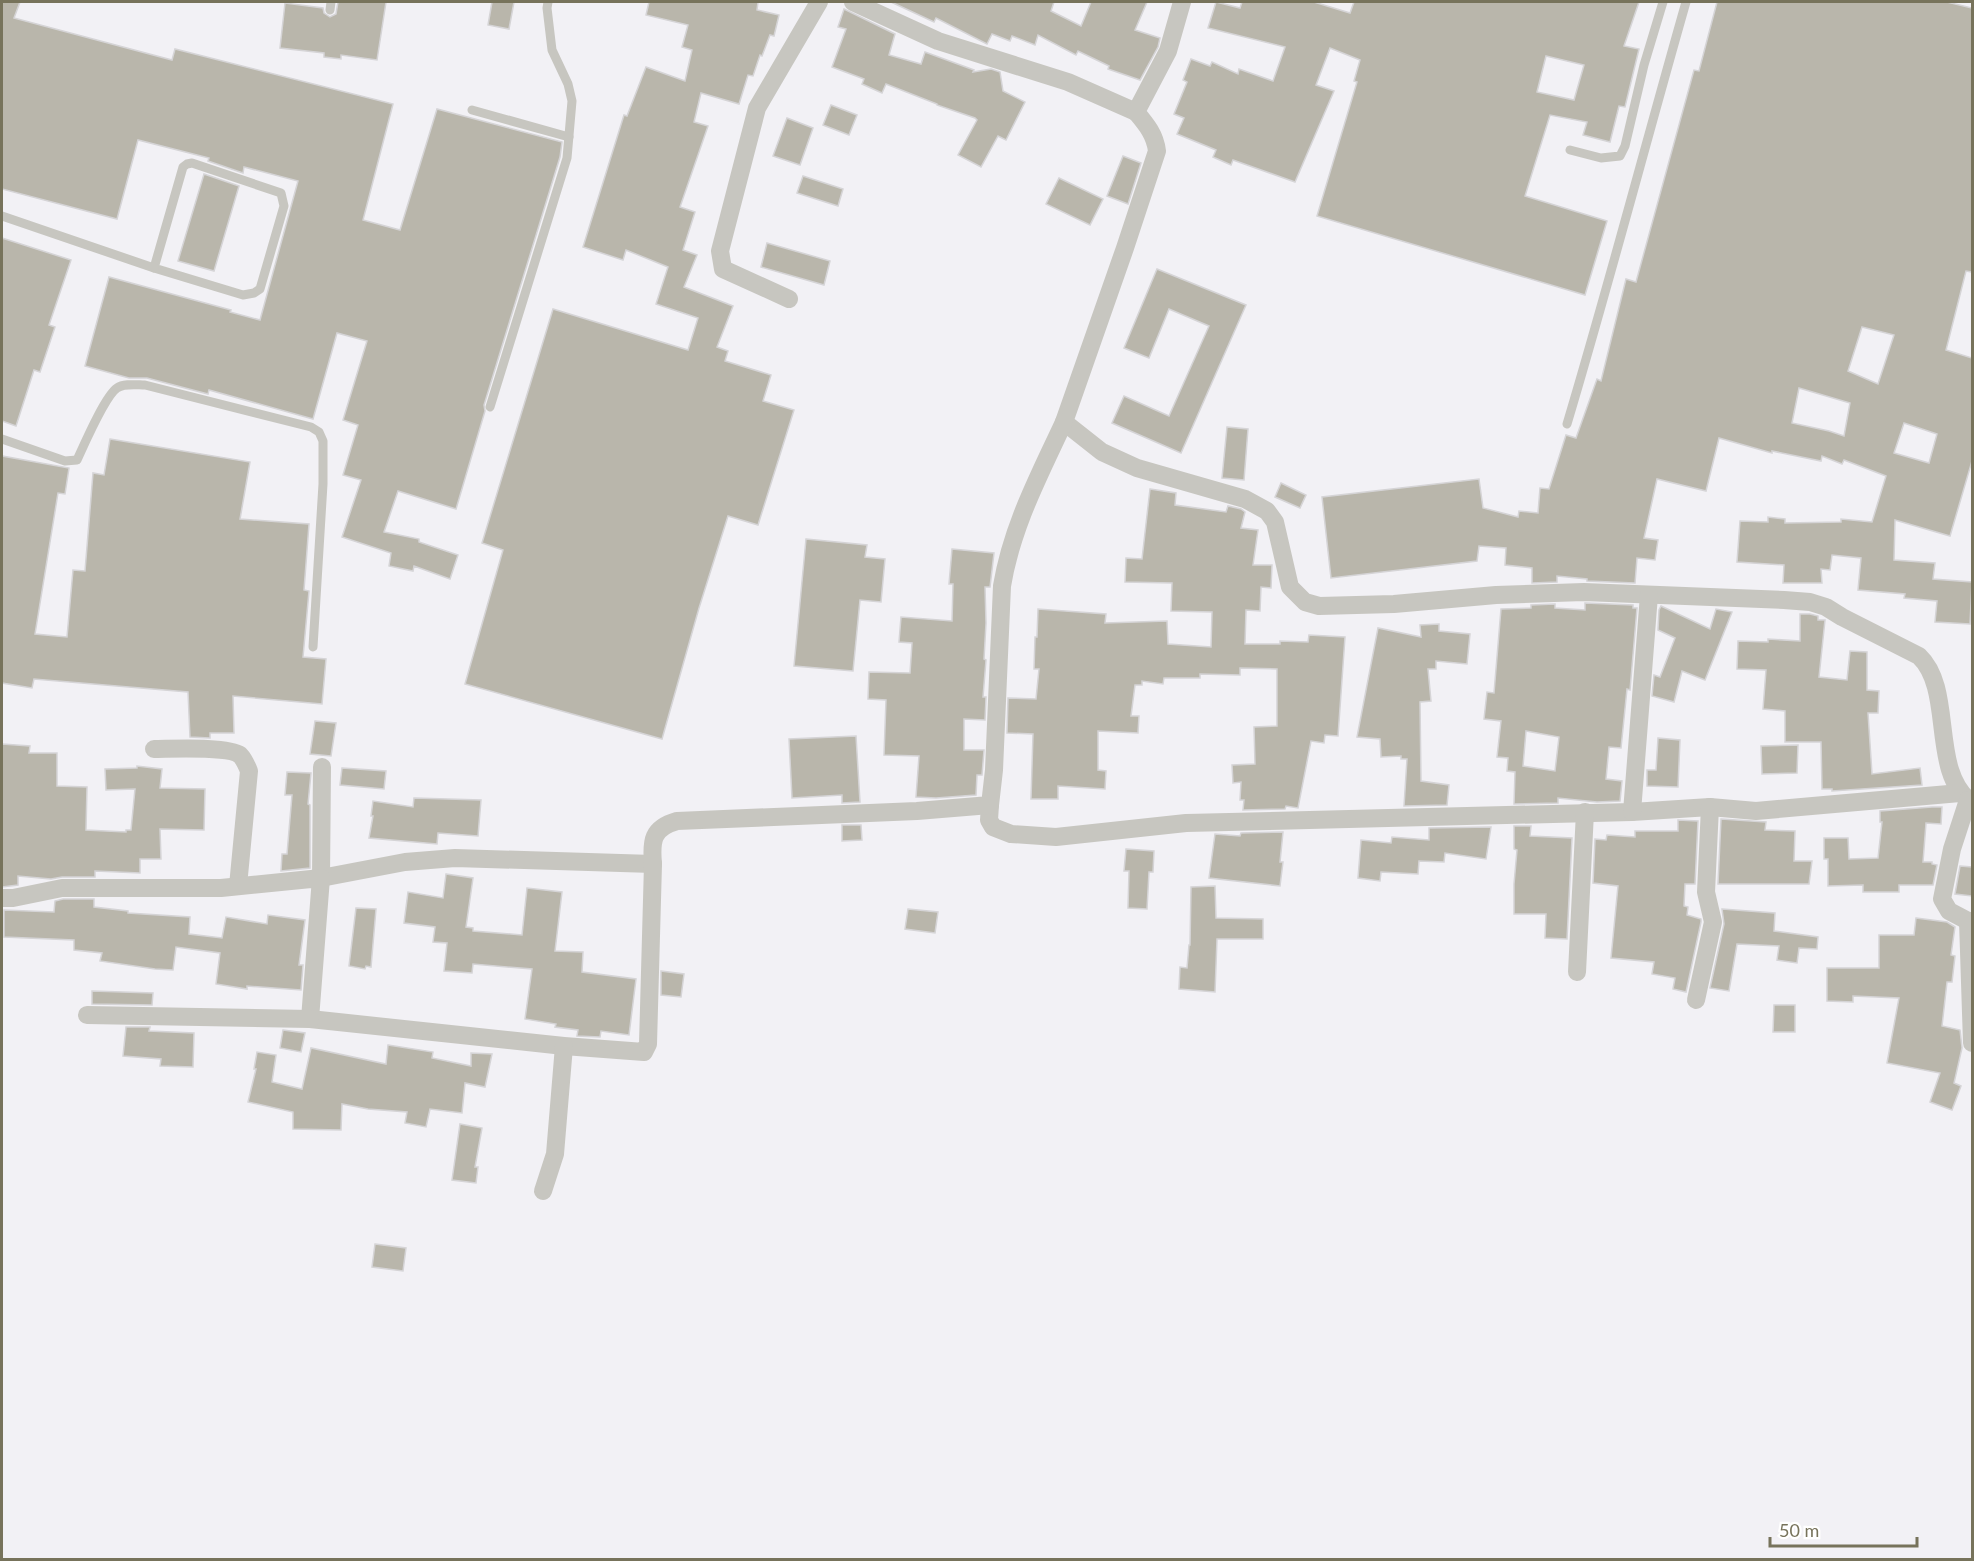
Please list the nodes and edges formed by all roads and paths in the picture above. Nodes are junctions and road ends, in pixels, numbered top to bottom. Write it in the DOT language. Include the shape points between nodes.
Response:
graph roads {
  1 [pos="548,2"];
  2 [pos="819,2"];
  3 [pos="853,2"];
  4 [pos="1182,2"];
  5 [pos="1662,2"];
  6 [pos="1686,2"];
  7 [pos="472,110"];
  8 [pos="1136,112"];
  9 [pos="569,137"];
  10 [pos="1570,150"];
  11 [pos="2,216"];
  12 [pos="154,268"];
  13 [pos="789,299"];
  14 [pos="490,407"];
  15 [pos="1064,422"];
  16 [pos="1567,424"];
  17 [pos="2,439"];
  18 [pos="1649,595"];
  19 [pos="313,647"];
  20 [pos="154,749"];
  21 [pos="322,767"];
  22 [pos="1967,799"];
  23 [pos="990,805"];
  24 [pos="1710,807"];
  25 [pos="1585,812"];
  26 [pos="1632,812"];
  27 [pos="653,864"];
  28 [pos="321,878"];
  29 [pos="238,886"];
  30 [pos="2,898"];
  31 [pos="1970,921"];
  32 [pos="1577,972"];
  33 [pos="1696,1000"];
  34 [pos="87,1014"];
  35 [pos="310,1019"];
  36 [pos="1972,1043"];
  37 [pos="564,1046"];
  38 [pos="543,1191"];
  1 -- 9 [label="lane" via="552,50 572,101"];
  2 -- 13 [label="street" via="757,108 720,251 723,269"];
  3 -- 8 [label="street" via="938,41 1068,82"];
  4 -- 8 [label="street" via="1168,51"];
  5 -- 10 [label="lane" via="1620,156 1601,158"];
  6 -- 16 [label="lane"];
  7 -- 9 [label="lane"];
  8 -- 15 [label="street" via="1148,126 1157,151"];
  9 -- 14 [label="lane" via="567,158"];
  11 -- 12 [label="lane"];
  12 -- 12 [label="lane" via="243,295 255,293 260,289 284,206 281,193 187,164"];
  15 -- 18 [label="street" via="1102,452 1137,468 1245,499 1267,511 1275,522 1290,587 1305,602 1319,606 1394,604 1584,592"];
  15 -- 23 [label="street" via="1018,520 1006,563"];
  17 -- 19 [label="lane" via="65,461 77,460 108,399 117,388 131,385 156,388 319,432 323,484"];
  18 -- 22 [label="street" via="1810,602 1919,656 1934,679 1951,776"];
  18 -- 26 [label="street"];
  20 -- 29 [label="street" via="224,750 239,754 246,763 249,771"];
  21 -- 28 [label="street"];
  22 -- 24 [label="street" via="1756,811"];
  22 -- 31 [label="street" via="1942,899 1949,911"];
  23 -- 25 [label="street" via="989,820 993,827 1011,834 1056,837 1186,823"];
  23 -- 27 [label="street" via="677,821 663,825 655,835"];
  24 -- 26 [label="street"];
  24 -- 33 [label="street" via="1706,892 1713,922"];
  25 -- 26 [label="street"];
  25 -- 32 [label="street"];
  27 -- 28 [label="street" via="455,858 405,862"];
  27 -- 37 [label="street" via="646,1049 640,1053"];
  28 -- 29 [label="street"];
  28 -- 35 [label="street"];
  29 -- 30 [label="street" via="62,888"];
  31 -- 36 [label="street"];
  34 -- 35 [label="street"];
  35 -- 37 [label="street"];
  37 -- 38 [label="street" via="555,1154"];
}
